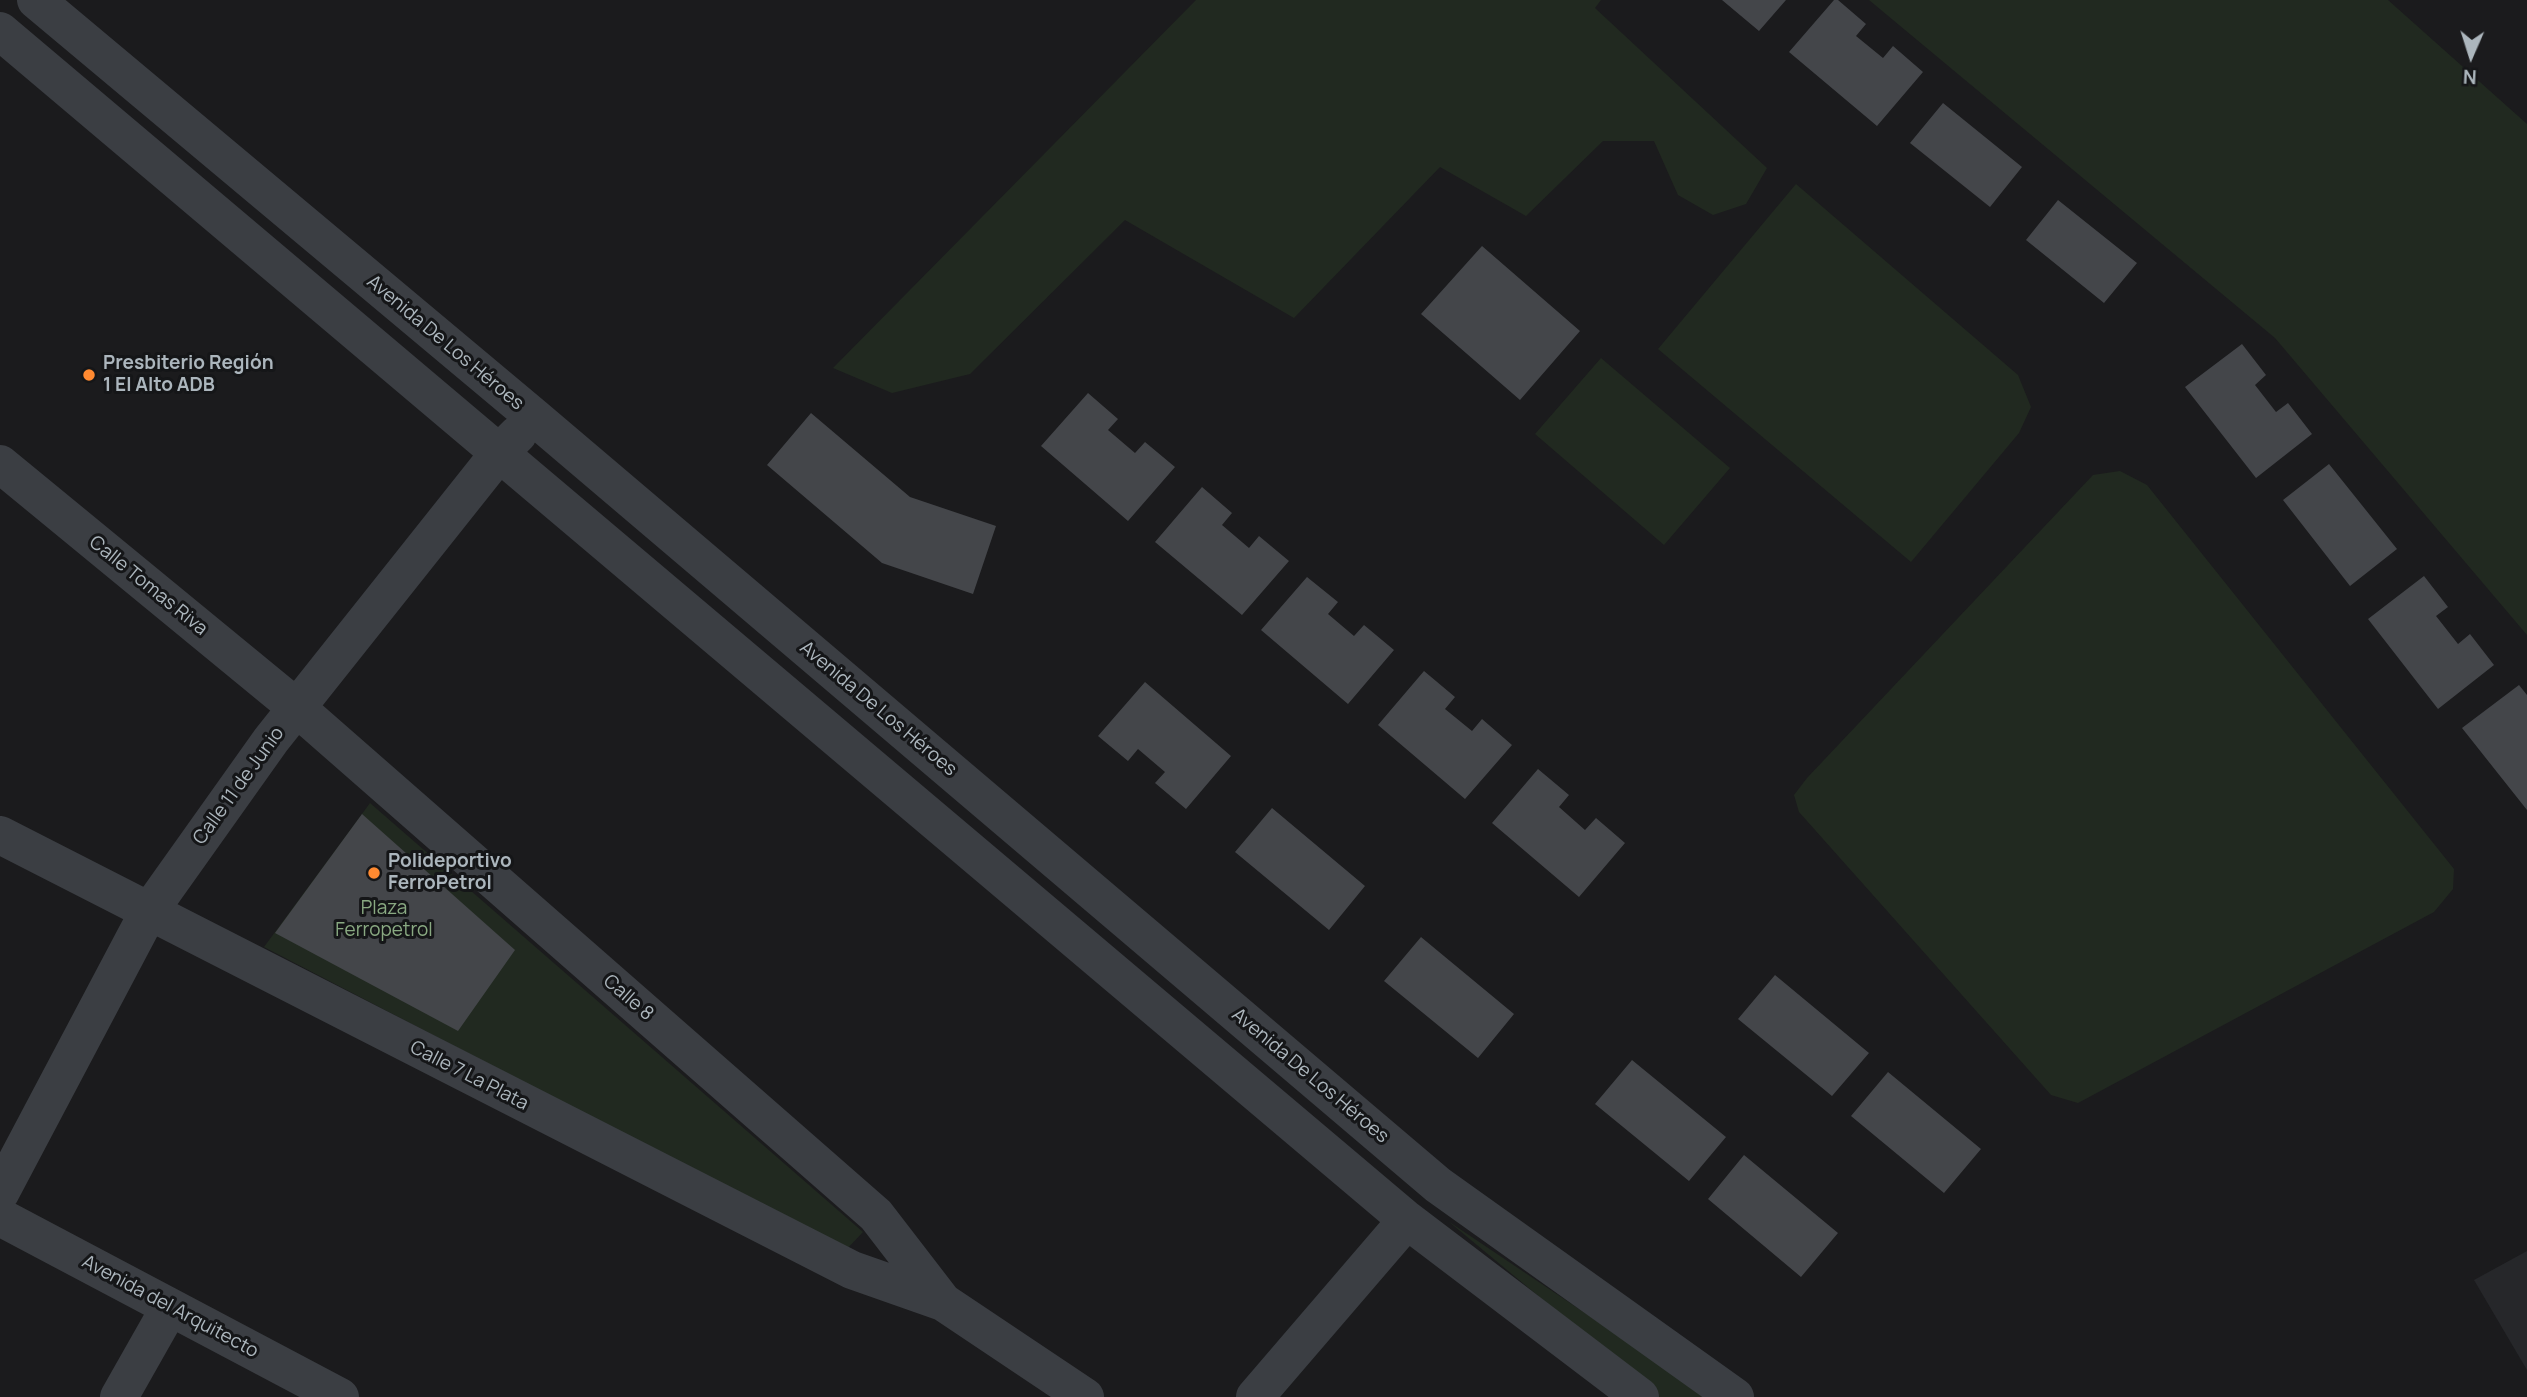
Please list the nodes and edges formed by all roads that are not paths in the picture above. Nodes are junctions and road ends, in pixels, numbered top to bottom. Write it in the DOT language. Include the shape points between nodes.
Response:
graph roads {
  1 [pos="36,0"];
  2 [pos="0,32"];
  3 [pos="534,417"];
  4 [pos="500,453"];
  5 [pos="0,464"];
  6 [pos="297,708"];
  7 [pos="0,835"];
  8 [pos="148,913"];
  9 [pos="0,1193"];
  10 [pos="0,1217"];
  11 [pos="1407,1220"];
  12 [pos="943,1302"];
  13 [pos="170,1307"];
  14 [pos="119,1397"];
  15 [pos="340,1397"];
  16 [pos="1085,1397"];
  17 [pos="1255,1397"];
  18 [pos="1640,1397"];
  19 [pos="1735,1397"];
  1 -- 3 [label="street, Avenida De Los Héroes"];
  2 -- 4 [label="street"];
  3 -- 4 [label="street, Calle 11 de Junio"];
  3 -- 19 [label="street, Avenida De Los Héroes" via="1438,1185"];
  4 -- 6 [label="street, Calle 11 de Junio"];
  4 -- 11 [label="street"];
  5 -- 6 [label="street, Calle Tomas Riva"];
  6 -- 8 [label="street, Calle 11 de Junio"];
  6 -- 12 [label="street, Calle 8" via="876,1215"];
  7 -- 8 [label="street, Calle 7 La Plata"];
  8 -- 9 [label="street, Calle 11 de Junio"];
  8 -- 12 [label="street, Calle 7 La Plata" via="852,1270"];
  10 -- 13 [label="street, Avenida del Arquitecto"];
  11 -- 17 [label="street"];
  11 -- 18 [label="street"];
  12 -- 16 [label="street"];
  13 -- 14 [label="street"];
  13 -- 15 [label="street, Avenida del Arquitecto"];
}
